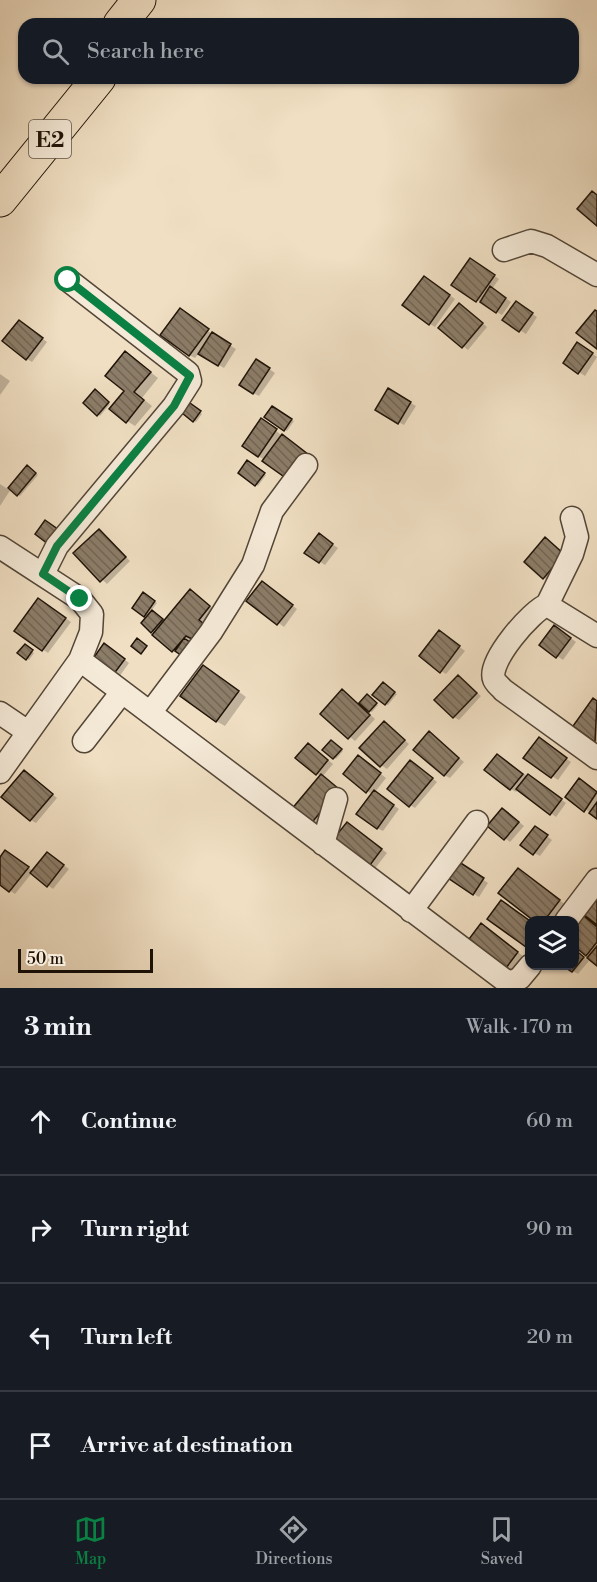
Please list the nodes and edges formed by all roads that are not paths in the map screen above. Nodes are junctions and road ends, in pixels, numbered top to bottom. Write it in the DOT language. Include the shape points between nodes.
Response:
graph roads {
  1 [pos="139,0"];
  2 [pos="161,0"];
  3 [pos="125,18"];
  4 [pos="147,18"];
  5 [pos="71,84"];
  6 [pos="94,84"];
  7 [pos="0,172"];
  8 [pos="0,200"];
  9 [pos="504,250"];
  10 [pos="597,275"];
  11 [pos="68,280"];
  12 [pos="306,465"];
  13 [pos="572,518"];
  14 [pos="0,547"];
  15 [pos="43,574"];
  16 [pos="548,605"];
  17 [pos="597,636"];
  18 [pos="80,660"];
  19 [pos="122,692"];
  20 [pos="0,713"];
  21 [pos="150,713"];
  22 [pos="28,732"];
  23 [pos="84,741"];
  24 [pos="597,758"];
  25 [pos="0,772"];
  26 [pos="336,799"];
  27 [pos="477,822"];
  28 [pos="324,844"];
  29 [pos="597,880"];
  30 [pos="411,911"];
  31 [pos="570,916"];
  32 [pos="525,978"];
  1 -- 3 [label="highway"];
  2 -- 4 [label="highway"];
  5 -- 7 [label="highway, E2"];
  6 -- 8 [label="highway, E2"];
  9 -- 10 [label="street" via="531,241 548,246"];
  11 -- 15 [label="street" via="188,373 190,381 174,406 57,546"];
  12 -- 21 [label="street" via="272,511 253,565 212,632"];
  13 -- 16 [label="street" via="577,537 573,554"];
  14 -- 15 [label="street"];
  15 -- 18 [label="street" via="80,599 92,614 91,632"];
  16 -- 17 [label="street"];
  16 -- 24 [label="street" via="539,608 509,641 493,668 494,679 530,711"];
  18 -- 19 [label="street"];
  18 -- 22 [label="street"];
  19 -- 21 [label="street"];
  19 -- 23 [label="street"];
  20 -- 22 [label="street"];
  21 -- 28 [label="street"];
  22 -- 25 [label="street"];
  26 -- 28 [label="street"];
  27 -- 30 [label="street"];
  28 -- 30 [label="street"];
  29 -- 31 [label="street"];
  30 -- 32 [label="street" via="503,979 511,983"];
}
